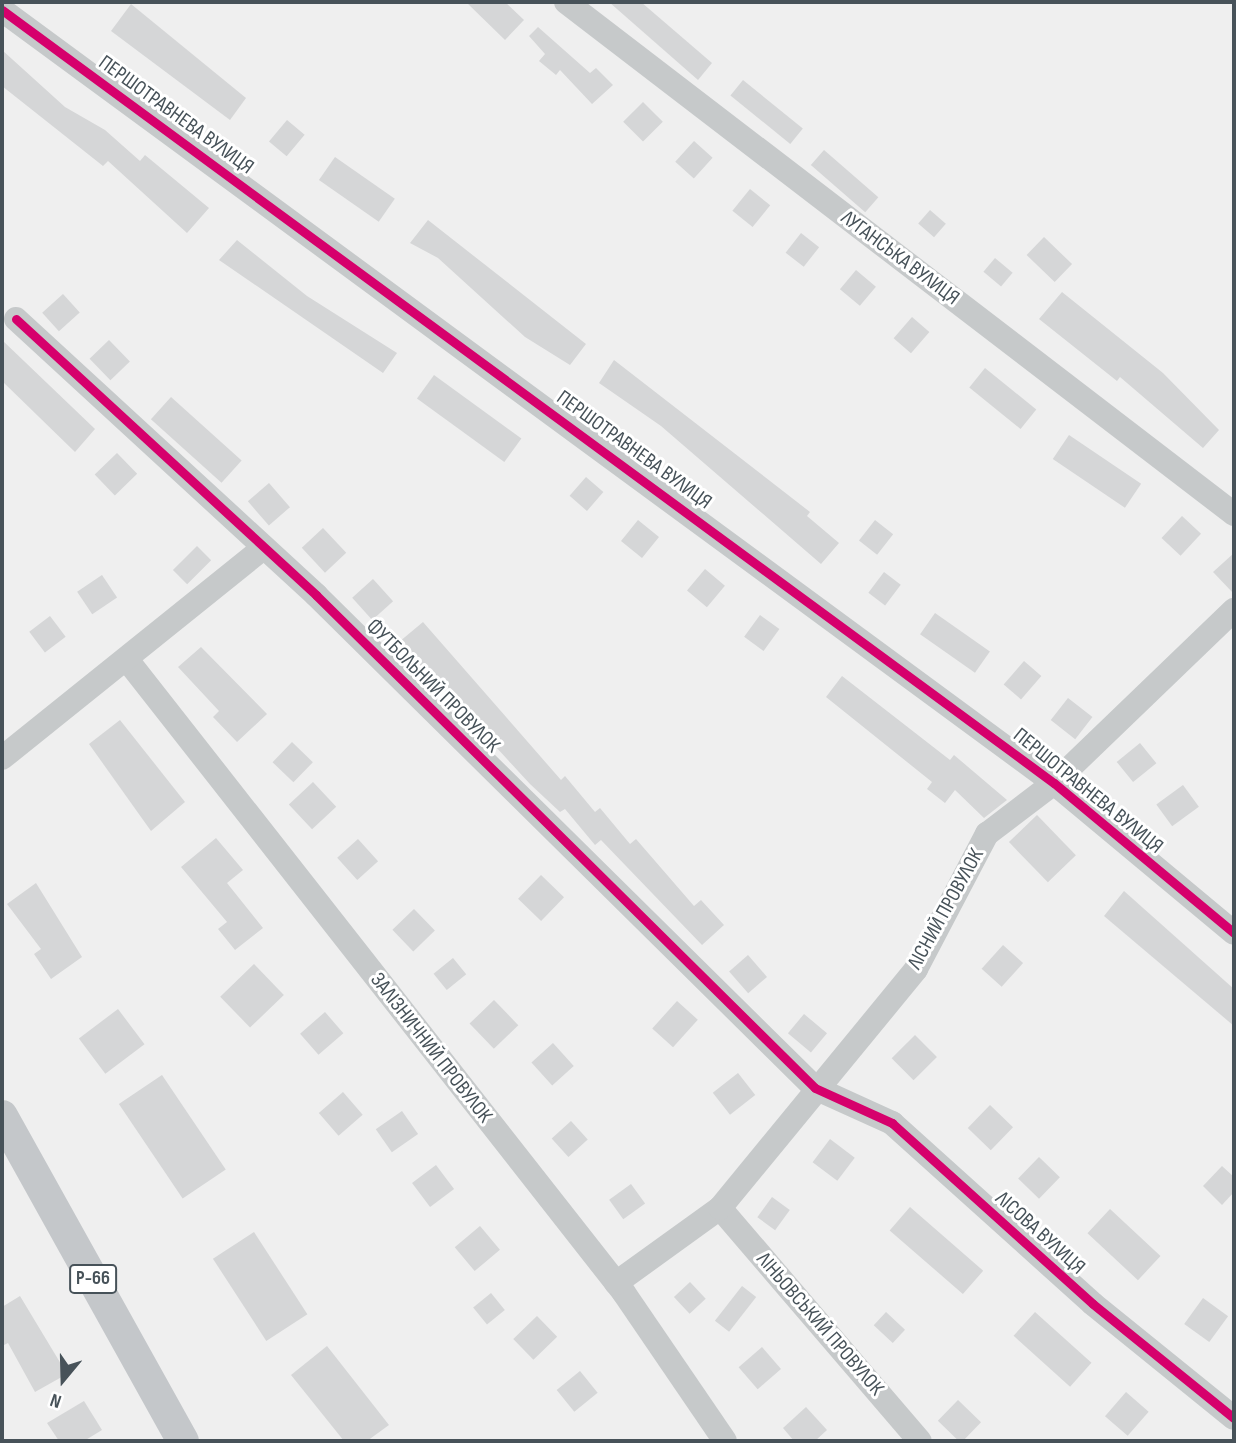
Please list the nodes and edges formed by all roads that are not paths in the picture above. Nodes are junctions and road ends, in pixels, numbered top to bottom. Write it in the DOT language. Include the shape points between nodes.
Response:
graph roads {
  1 [pos="566,2"];
  2 [pos="2,10"];
  3 [pos="16,319"];
  4 [pos="1234,514"];
  5 [pos="264,547"];
  6 [pos="1234,610"];
  7 [pos="128,662"];
  8 [pos="2,758"];
  9 [pos="1054,783"];
  10 [pos="1234,933"];
  11 [pos="815,1088"];
  12 [pos="2,1116"];
  13 [pos="720,1209"];
  14 [pos="616,1283"];
  15 [pos="1234,1418"];
  16 [pos="183,1441"];
  17 [pos="724,1441"];
  18 [pos="920,1441"];
  1 -- 4 [label="street, ЛУГАНСЬКА ВУЛИЦЯ"];
  2 -- 9 [label="street, ПЕРШОТРАВНЕВА ВУЛИЦЯ"];
  3 -- 5 [label="street, ФУТБОЛЬНИЙ ПРОВУЛОК"];
  5 -- 7 [label="street"];
  5 -- 11 [label="street, ФУТБОЛЬНИЙ ПРОВУЛОК"];
  6 -- 9 [label="street, ЛІСНИЙ ПРОВУЛОК"];
  7 -- 8 [label="street"];
  7 -- 14 [label="street, ЗАЛІЗНИЧНИЙ ПРОВУЛОК"];
  9 -- 10 [label="street, ПЕРШОТРАВНЕВА ВУЛИЦЯ"];
  9 -- 11 [label="street, ЛІСНИЙ ПРОВУЛОК" via="987,834 916,969"];
  11 -- 13 [label="street, ЛІСНИЙ ПРОВУЛОК"];
  11 -- 15 [label="street, ЛІСОВА ВУЛИЦЯ" via="892,1123 1093,1304"];
  12 -- 16 [label="main road, Р-66"];
  13 -- 14 [label="street, ЛІСНИЙ ПРОВУЛОК"];
  13 -- 18 [label="street, ЛІНЬОВСЬКИЙ ПРОВУЛОК"];
  14 -- 17 [label="street, ЗАЛІЗНИЧНИЙ ПРОВУЛОК"];
}
